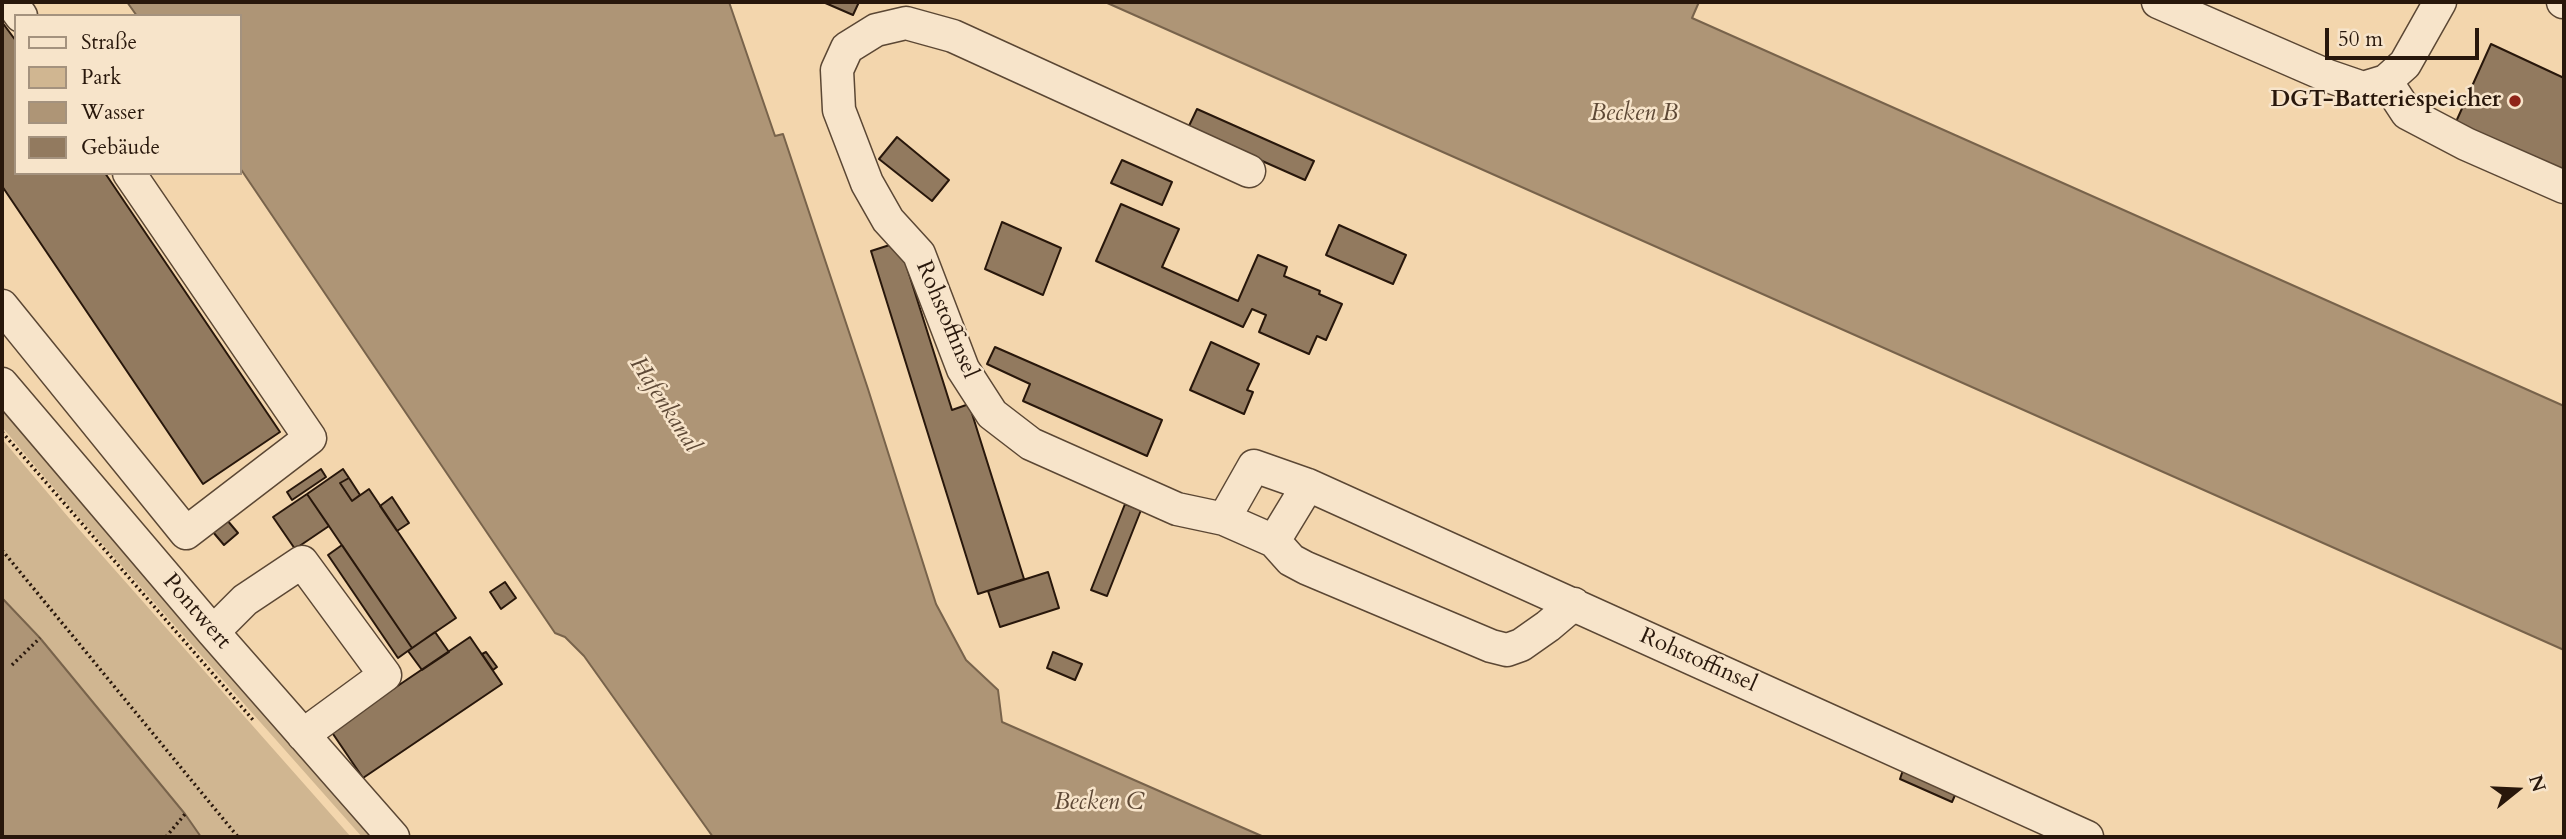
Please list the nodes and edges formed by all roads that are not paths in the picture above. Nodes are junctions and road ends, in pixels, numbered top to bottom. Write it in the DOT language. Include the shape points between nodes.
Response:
graph roads {
  1 [pos="2158,2"];
  2 [pos="2440,2"];
  3 [pos="2386,81"];
  4 [pos="1249,171"];
  5 [pos="130,175"];
  6 [pos="2564,187"];
  7 [pos="2,306"];
  8 [pos="2,384"];
  9 [pos="1308,485"];
  10 [pos="1224,519"];
  11 [pos="1274,541"];
  12 [pos="1574,604"];
  13 [pos="213,632"];
  14 [pos="303,735"];
  15 [pos="393,837"];
  16 [pos="2087,837"];
  1 -- 3 [label="street" via="2328,76 2363,88"];
  2 -- 3 [label="street" via="2405,64"];
  3 -- 6 [label="street" via="2407,113"];
  4 -- 10 [label="street, Rohstoffinsel" via="953,36 906,23 876,30 847,48 837,70 839,110 867,183 888,220 919,254 963,369 992,414 1031,444 1177,509"];
  5 -- 7 [label="street" via="310,438 186,533"];
  8 -- 13 [label="street, Pontwert"];
  9 -- 10 [label="street, Rohstoffinsel" via="1254,466"];
  9 -- 11 [label="street"];
  9 -- 12 [label="street, Rohstoffinsel"];
  10 -- 11 [label="street, Rohstoffinsel"];
  11 -- 12 [label="street, Rohstoffinsel" via="1291,560 1306,568 1507,650 1530,639"];
  12 -- 16 [label="street, Rohstoffinsel"];
  13 -- 14 [label="street, Pontwert"];
  13 -- 14 [label="street" via="245,600 302,562 385,675"];
  14 -- 15 [label="street, Pontwert"];
}
